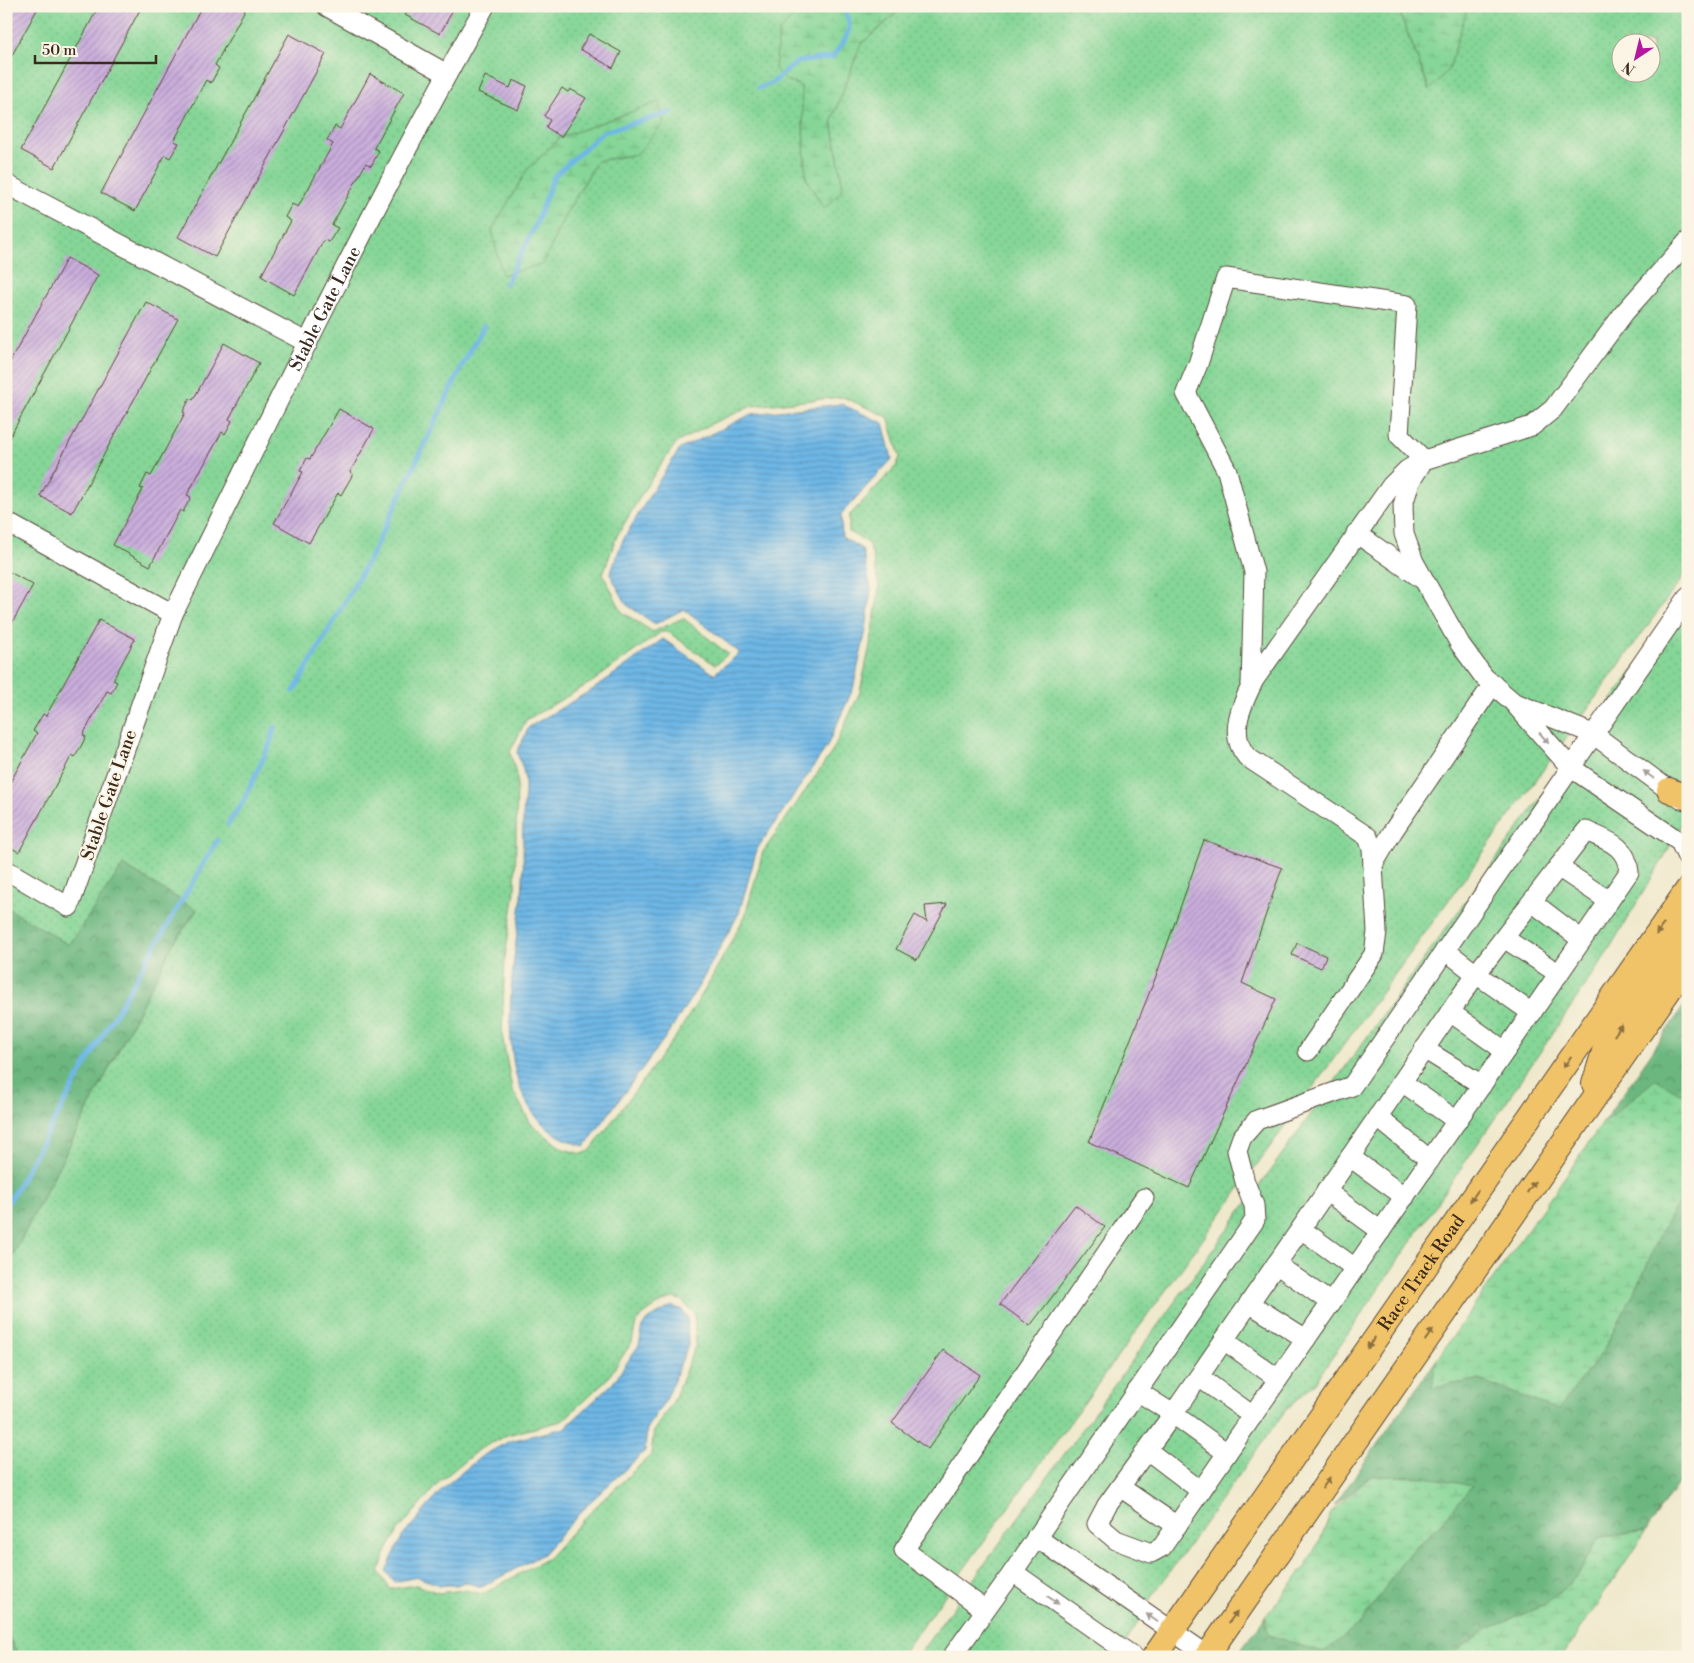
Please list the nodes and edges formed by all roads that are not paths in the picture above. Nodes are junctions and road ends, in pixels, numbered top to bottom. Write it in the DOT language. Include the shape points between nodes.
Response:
graph roads {
  1 [pos="326,6"];
  2 [pos="485,6"];
  3 [pos="447,74"];
  4 [pos="6,184"];
  5 [pos="1688,241"];
  6 [pos="308,343"];
  7 [pos="1424,460"];
  8 [pos="6,522"];
  9 [pos="1356,533"];
  10 [pos="1425,582"];
  11 [pos="1688,597"];
  12 [pos="173,614"];
  13 [pos="1493,684"];
  14 [pos="1250,687"];
  15 [pos="1512,701"];
  16 [pos="1593,734"];
  17 [pos="1570,767"];
  18 [pos="1678,794"];
  19 [pos="1688,804"];
  20 [pos="1688,859"];
  21 [pos="1373,865"];
  22 [pos="1558,867"];
  23 [pos="6,870"];
  24 [pos="1688,889"];
  25 [pos="1609,901"];
  26 [pos="1532,902"];
  27 [pos="1688,928"];
  28 [pos="1504,938"];
  29 [pos="1582,940"];
  30 [pos="1445,950"];
  31 [pos="1688,963"];
  32 [pos="1476,974"];
  33 [pos="1559,974"];
  34 [pos="1450,1012"];
  35 [pos="1532,1013"];
  36 [pos="1424,1049"];
  37 [pos="1308,1051"];
  38 [pos="1505,1051"];
  39 [pos="1402,1082"];
  40 [pos="1482,1085"];
  41 [pos="1587,1108"];
  42 [pos="1378,1117"];
  43 [pos="1457,1121"];
  44 [pos="1350,1157"];
  45 [pos="1430,1160"];
  46 [pos="1326,1191"];
  47 [pos="1405,1196"];
  48 [pos="1144,1198"];
  49 [pos="1301,1229"];
  50 [pos="1381,1231"];
  51 [pos="1276,1264"];
  52 [pos="1355,1268"];
  53 [pos="1249,1303"];
  54 [pos="1331,1303"];
  55 [pos="1306,1339"];
  56 [pos="1224,1340"];
  57 [pos="1198,1377"];
  58 [pos="1278,1379"];
  59 [pos="1137,1391"];
  60 [pos="1173,1414"];
  61 [pos="1253,1416"];
  62 [pos="1147,1450"];
  63 [pos="1227,1453"];
  64 [pos="1120,1487"];
  65 [pos="1201,1491"];
  66 [pos="1177,1526"];
  67 [pos="1036,1537"];
  68 [pos="1013,1572"];
  69 [pos="985,1610"];
  70 [pos="1170,1631"];
  71 [pos="1206,1656"];
  72 [pos="952,1657"];
  73 [pos="1134,1657"];
  74 [pos="1154,1657"];
  1 -- 3 [label="lane"];
  2 -- 3 [label="lane, Stable Gate Lane"];
  3 -- 6 [label="lane, Stable Gate Lane"];
  4 -- 6 [label="lane"];
  5 -- 7 [label="lane" via="1624,313 1553,409 1532,426"];
  6 -- 12 [label="lane, Stable Gate Lane"];
  7 -- 9 [label="lane" via="1407,470 1391,486"];
  7 -- 10 [label="lane" via="1410,482 1403,505 1404,534"];
  7 -- 14 [label="lane" via="1398,435 1407,305 1226,278 1186,392 1227,471 1254,572"];
  8 -- 12 [label="lane"];
  9 -- 10 [label="lane"];
  9 -- 14 [label="lane"];
  10 -- 13 [label="lane" via="1460,644"];
  11 -- 16 [label="lane"];
  12 -- 23 [label="lane, Stable Gate Lane" via="69,907"];
  13 -- 15 [label="lane"];
  13 -- 21 [label="lane" via="1397,824"];
  14 -- 21 [label="lane" via="1238,725 1238,747 1247,757 1368,837"];
  15 -- 16 [label="lane"];
  15 -- 17 [label="lane, one-way"];
  16 -- 17 [label="lane"];
  18 -- 16 [label="lane, one-way"];
  17 -- 20 [label="lane" via="1680,842"];
  17 -- 30 [label="lane"];
  18 -- 19 [label="lane"];
  21 -- 37 [label="lane" via="1377,932 1374,954"];
  22 -- 25 [label="lane"];
  22 -- 25 [label="lane" via="1586,831 1616,845 1628,859 1629,872"];
  22 -- 26 [label="lane"];
  24 -- 70 [label="main road, Race Track Road, one-way"];
  25 -- 29 [label="lane"];
  26 -- 28 [label="lane"];
  26 -- 29 [label="lane"];
  41 -- 27 [label="main road, one-way" via="1605,1048"];
  28 -- 32 [label="lane"];
  28 -- 33 [label="lane"];
  29 -- 33 [label="lane"];
  30 -- 32 [label="lane"];
  30 -- 59 [label="lane" via="1352,1086 1257,1120 1242,1137 1237,1151 1254,1205 1255,1220"];
  31 -- 41 [label="main road"];
  32 -- 34 [label="lane"];
  32 -- 35 [label="lane"];
  33 -- 35 [label="lane"];
  34 -- 36 [label="lane"];
  34 -- 38 [label="lane"];
  35 -- 38 [label="lane"];
  36 -- 39 [label="lane"];
  36 -- 40 [label="lane"];
  38 -- 40 [label="lane"];
  39 -- 42 [label="lane"];
  39 -- 43 [label="lane"];
  40 -- 43 [label="lane"];
  71 -- 41 [label="main road, one-way"];
  42 -- 44 [label="lane"];
  42 -- 45 [label="lane"];
  43 -- 45 [label="lane"];
  44 -- 46 [label="lane"];
  44 -- 47 [label="lane"];
  45 -- 47 [label="lane"];
  46 -- 49 [label="lane"];
  46 -- 50 [label="lane"];
  47 -- 50 [label="lane"];
  48 -- 69 [label="lane" via="904,1550"];
  49 -- 51 [label="lane"];
  49 -- 52 [label="lane"];
  50 -- 52 [label="lane"];
  51 -- 53 [label="lane"];
  51 -- 54 [label="lane"];
  52 -- 54 [label="lane"];
  53 -- 55 [label="lane"];
  53 -- 56 [label="lane"];
  54 -- 55 [label="lane"];
  55 -- 58 [label="lane"];
  56 -- 57 [label="lane"];
  56 -- 58 [label="lane"];
  57 -- 60 [label="lane"];
  57 -- 61 [label="lane"];
  58 -- 61 [label="lane"];
  59 -- 60 [label="lane"];
  59 -- 67 [label="lane"];
  60 -- 62 [label="lane"];
  60 -- 63 [label="lane"];
  61 -- 63 [label="lane"];
  62 -- 64 [label="lane"];
  62 -- 65 [label="lane"];
  63 -- 65 [label="lane"];
  64 -- 66 [label="lane"];
  64 -- 66 [label="lane" via="1098,1524 1116,1540 1151,1553 1162,1547"];
  65 -- 66 [label="lane"];
  67 -- 68 [label="lane"];
  70 -- 67 [label="lane, one-way"];
  68 -- 69 [label="lane"];
  68 -- 73 [label="lane, one-way"];
  69 -- 72 [label="lane"];
  70 -- 71 [label="lane"];
  70 -- 74 [label="main road, Race Track Road"];
}
